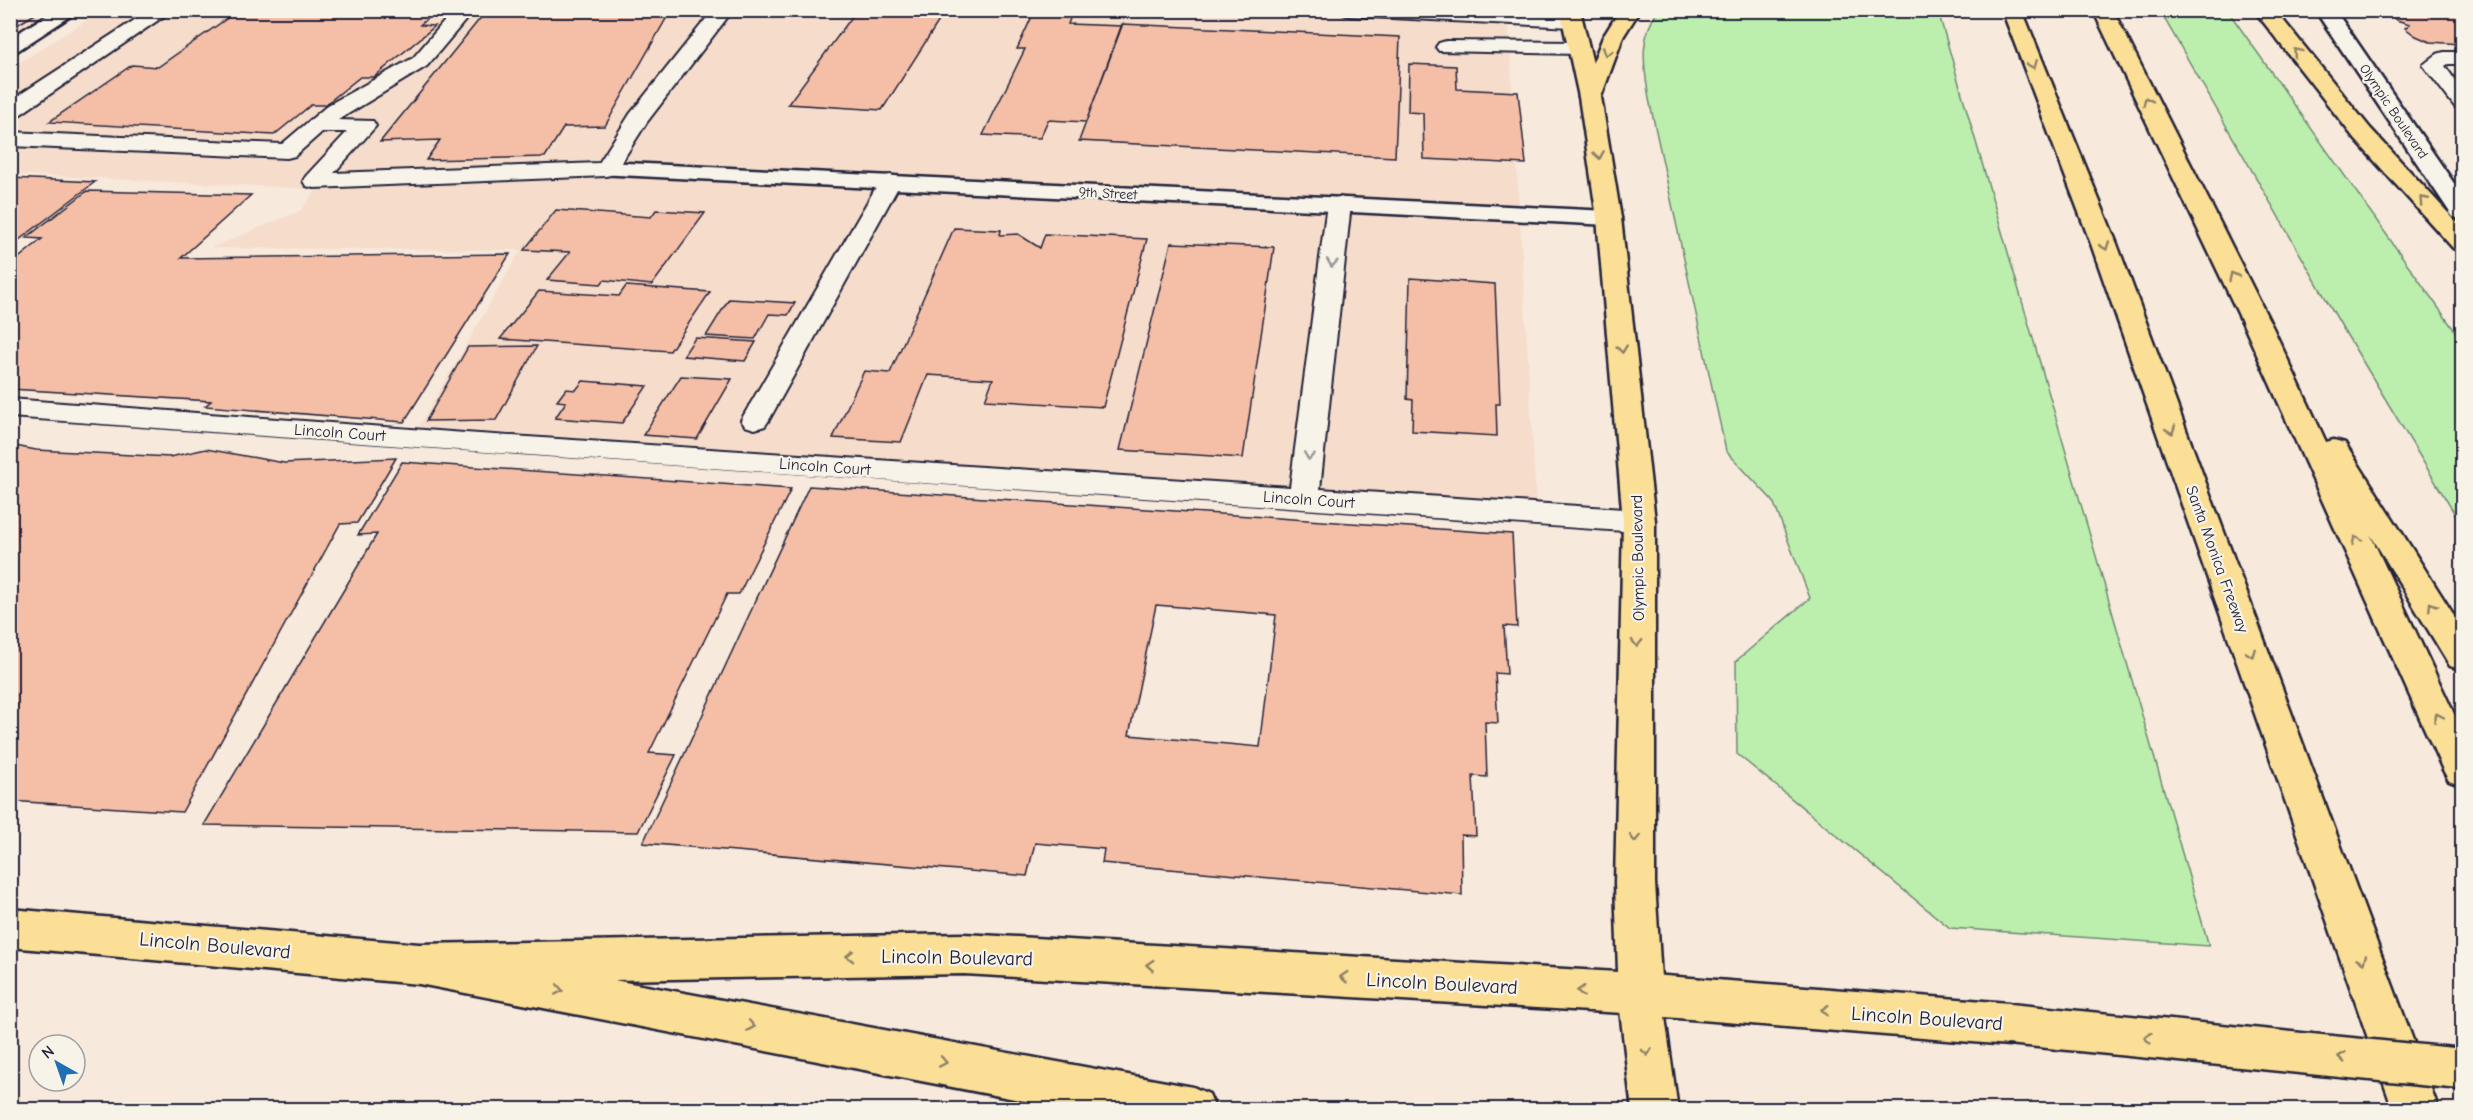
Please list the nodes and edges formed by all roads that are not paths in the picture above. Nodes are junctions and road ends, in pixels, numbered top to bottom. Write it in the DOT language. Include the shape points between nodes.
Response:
graph roads {
  1 [pos="70,10"];
  2 [pos="164,10"];
  3 [pos="465,10"];
  4 [pos="1350,10"];
  5 [pos="1630,10"];
  6 [pos="2012,10"];
  7 [pos="2103,10"];
  8 [pos="2264,10"];
  9 [pos="2325,10"];
  10 [pos="720,14"];
  11 [pos="1570,16"];
  12 [pos="10,47"];
  13 [pos="1446,47"];
  14 [pos="1579,48"];
  15 [pos="2463,58"];
  16 [pos="1590,97"];
  17 [pos="2463,103"];
  18 [pos="10,111"];
  19 [pos="317,126"];
  20 [pos="10,139"];
  21 [pos="606,169"];
  22 [pos="890,182"];
  23 [pos="1339,204"];
  24 [pos="2463,212"];
  25 [pos="1609,218"];
  26 [pos="2463,243"];
  27 [pos="2259,328"];
  28 [pos="10,408"];
  29 [pos="755,420"];
  30 [pos="1304,499"];
  31 [pos="1639,521"];
  32 [pos="2463,656"];
  33 [pos="2463,770"];
  34 [pos="10,928"];
  35 [pos="419,964"];
  36 [pos="1640,994"];
  37 [pos="2463,1069"];
  38 [pos="1066,1097"];
  39 [pos="1192,1110"];
  40 [pos="1655,1110"];
  41 [pos="2416,1110"];
  1 -- 12 [label="street"];
  2 -- 18 [label="lane"];
  3 -- 19 [label="lane" via="420,62 336,110"];
  4 -- 11 [label="lane"];
  5 -- 16 [label="main road, one-way" via="1613,37"];
  6 -- 41 [label="main road, Santa Monica Freeway, one-way" via="2104,244"];
  27 -- 7 [label="main road, one-way"];
  26 -- 8 [label="main road, one-way" via="2362,133"];
  9 -- 24 [label="street, Olympic Boulevard"];
  10 -- 21 [label="lane" via="638,120"];
  11 -- 14 [label="main road, Olympic Boulevard"];
  13 -- 14 [label="lane"];
  14 -- 16 [label="main road, Olympic Boulevard"];
  15 -- 17 [label="lane" via="2444,58 2433,65"];
  16 -- 25 [label="main road, Olympic Boulevard, one-way"];
  19 -- 20 [label="lane" via="287,151"];
  19 -- 21 [label="lane" via="365,126 315,181"];
  21 -- 22 [label="street, 9th Street"];
  22 -- 23 [label="street, 9th Street"];
  22 -- 29 [label="lane"];
  23 -- 25 [label="street, 9th Street"];
  23 -- 30 [label="lane, one-way"];
  25 -- 31 [label="main road, Olympic Boulevard, one-way"];
  32 -- 27 [label="main road, one-way"];
  33 -- 27 [label="main road, one-way"];
  28 -- 30 [label="lane, Lincoln Court"];
  30 -- 31 [label="lane, Lincoln Court"];
  31 -- 36 [label="main road, Olympic Boulevard, one-way" via="1635,883"];
  34 -- 35 [label="main road, Lincoln Boulevard"];
  36 -- 35 [label="main road, Lincoln Boulevard, one-way" via="964,954"];
  35 -- 38 [label="main road, Lincoln Boulevard, one-way"];
  37 -- 36 [label="main road, Lincoln Boulevard, one-way, bridge" via="2009,1024"];
  36 -- 40 [label="main road, Olympic Boulevard, one-way"];
  38 -- 39 [label="main road, Lincoln Boulevard"];
}
